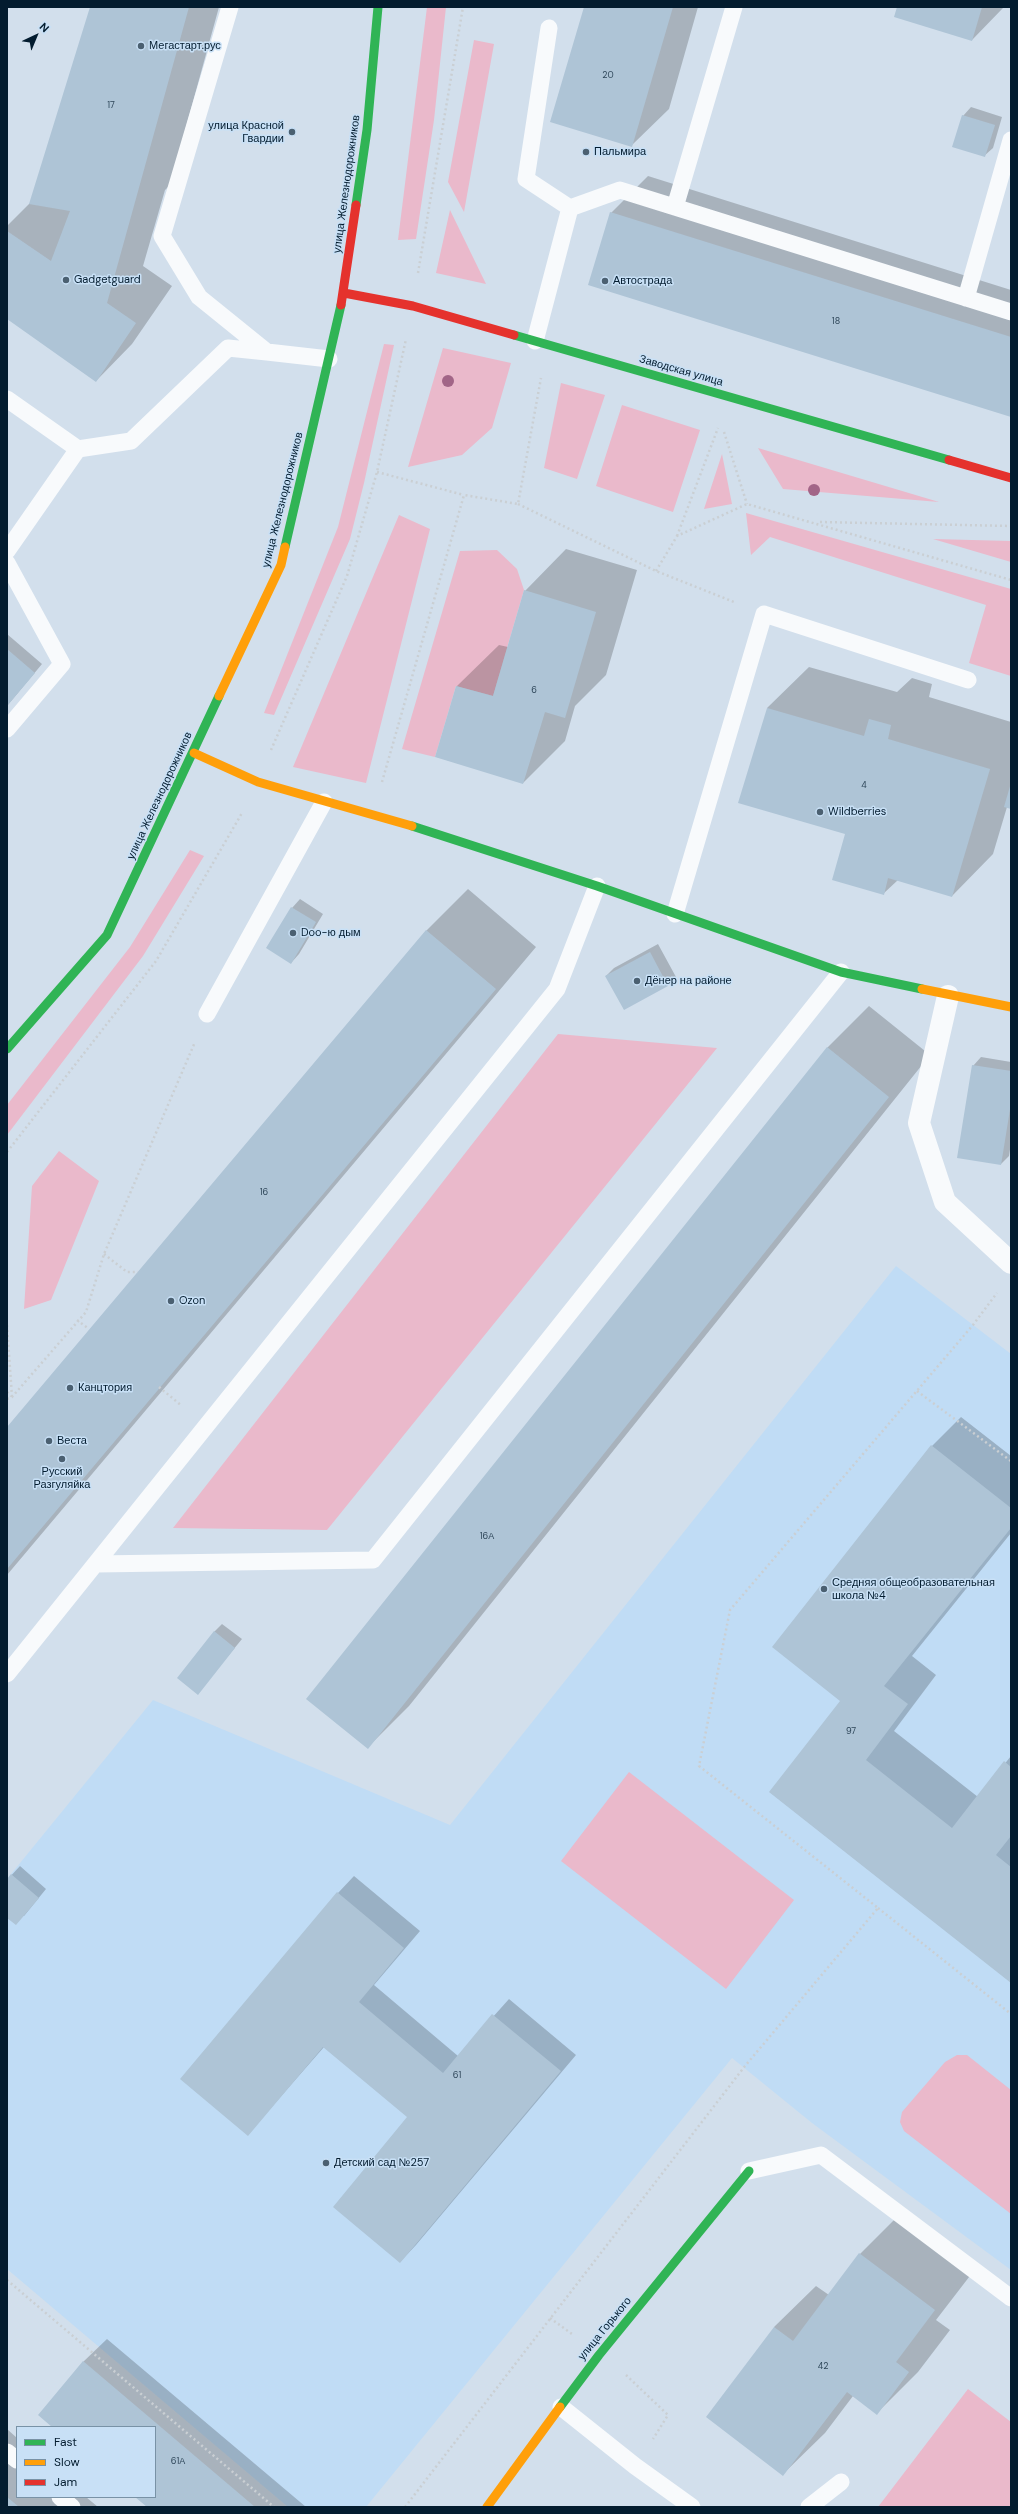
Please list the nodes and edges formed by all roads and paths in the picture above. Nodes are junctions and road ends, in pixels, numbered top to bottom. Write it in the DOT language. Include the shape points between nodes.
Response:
graph roads {
  1 [pos="230,7"];
  2 [pos="378,7"];
  3 [pos="463,7"];
  4 [pos="734,7"];
  5 [pos="549,28"];
  6 [pos="1011,140"];
  7 [pos="675,207"];
  8 [pos="570,208"];
  9 [pos="344,294"];
  10 [pos="966,298"];
  11 [pos="413,306"];
  12 [pos="1011,312"];
  13 [pos="406,340"];
  14 [pos="541,343"];
  15 [pos="267,352"];
  16 [pos="329,359"];
  17 [pos="728,396"];
  18 [pos="7,399"];
  19 [pos="721,421"];
  20 [pos="78,449"];
  21 [pos="377,472"];
  22 [pos="1011,478"];
  23 [pos="464,495"];
  24 [pos="518,504"];
  25 [pos="747,504"];
  26 [pos="815,522"];
  27 [pos="1011,526"];
  28 [pos="677,536"];
  29 [pos="7,550"];
  30 [pos="7,563"];
  31 [pos="656,571"];
  32 [pos="1011,580"];
  33 [pos="764,614"];
  34 [pos="968,680"];
  35 [pos="7,729"];
  36 [pos="194,753"];
  37 [pos="258,782"];
  38 [pos="324,802"];
  39 [pos="244,810"];
  40 [pos="373,814"];
  41 [pos="597,886"];
  42 [pos="675,914"];
  43 [pos="841,972"];
  44 [pos="948,996"];
  45 [pos="1011,1007"];
  46 [pos="207,1014"];
  47 [pos="7,1050"];
  48 [pos="7,1152"];
  49 [pos="104,1254"];
  50 [pos="1011,1263"];
  51 [pos="138,1272"];
  52 [pos="998,1291"];
  53 [pos="77,1320"];
  54 [pos="7,1325"];
  55 [pos="89,1329"];
  56 [pos="917,1391"];
  57 [pos="7,1392"];
  58 [pos="12,1397"];
  59 [pos="7,1399"];
  60 [pos="1011,1461"];
  61 [pos="96,1564"];
  62 [pos="7,1674"];
  63 [pos="878,1908"];
  64 [pos="1011,2014"];
  65 [pos="749,2171"];
  66 [pos="7,2280"];
  67 [pos="1011,2298"];
  68 [pos="550,2318"];
  69 [pos="573,2335"];
  70 [pos="622,2372"];
  71 [pos="561,2407"];
  72 [pos="668,2415"];
  73 [pos="7,2452"];
  74 [pos="16,2459"];
  75 [pos="842,2482"];
  76 [pos="61,2498"];
  77 [pos="72,2507"];
  78 [pos="274,2507"];
  79 [pos="405,2507"];
  80 [pos="487,2507"];
  81 [pos="692,2507"];
  82 [pos="809,2507"];
  1 -- 15 [label="lane" via="162,236 199,297"];
  2 -- 9 [label="street, улица Железнодорожников" via="367,130"];
  3 -- 11 [label="path"];
  4 -- 7 [label="lane"];
  5 -- 8 [label="lane" via="526,179"];
  6 -- 10 [label="lane"];
  7 -- 8 [label="lane" via="620,190"];
  7 -- 10 [label="lane"];
  8 -- 14 [label="lane"];
  9 -- 11 [label="street, Заводская улица"];
  9 -- 16 [label="street, улица Железнодорожников"];
  10 -- 12 [label="lane"];
  11 -- 14 [label="street, Заводская улица"];
  13 -- 21 [label="path"];
  14 -- 17 [label="street, Заводская улица"];
  14 -- 24 [label="path"];
  15 -- 16 [label="lane"];
  15 -- 20 [label="lane" via="228,348 131,441"];
  16 -- 36 [label="street, улица Железнодорожников" via="281,565"];
  17 -- 19 [label="path"];
  17 -- 22 [label="street, Заводская улица"];
  18 -- 20 [label="lane"];
  19 -- 25 [label="path"];
  19 -- 28 [label="path"];
  20 -- 29 [label="lane"];
  21 -- 23 [label="path"];
  21 -- 37 [label="path" via="347,576"];
  23 -- 24 [label="path"];
  23 -- 40 [label="path"];
  24 -- 31 [label="path"];
  25 -- 26 [label="path"];
  25 -- 28 [label="path"];
  26 -- 27 [label="path"];
  26 -- 32 [label="path"];
  28 -- 31 [label="path"];
  30 -- 35 [label="lane" via="62,664"];
  31 -- 33 [label="path"];
  33 -- 34 [label="lane"];
  33 -- 42 [label="lane"];
  36 -- 37 [label="street"];
  36 -- 47 [label="street, улица Железнодорожников" via="107,935"];
  37 -- 38 [label="street"];
  38 -- 40 [label="street"];
  38 -- 46 [label="lane"];
  39 -- 48 [label="path" via="156,961"];
  40 -- 41 [label="street"];
  41 -- 42 [label="street"];
  41 -- 61 [label="lane" via="557,989"];
  42 -- 43 [label="street"];
  43 -- 44 [label="street"];
  43 -- 61 [label="lane" via="373,1560"];
  44 -- 45 [label="street"];
  44 -- 50 [label="street" via="919,1123 945,1202"];
  46 -- 49 [label="path"];
  49 -- 51 [label="path" via="127,1272"];
  49 -- 53 [label="path" via="86,1312"];
  52 -- 56 [label="path"];
  53 -- 55 [label="path"];
  53 -- 58 [label="path"];
  54 -- 58 [label="path"];
  56 -- 60 [label="path"];
  56 -- 63 [label="path" via="730,1610 699,1766"];
  57 -- 58 [label="path"];
  58 -- 59 [label="path"];
  61 -- 62 [label="lane"];
  63 -- 64 [label="path"];
  63 -- 68 [label="path" via="745,2066"];
  65 -- 67 [label="lane" via="822,2155"];
  65 -- 71 [label="street, улица Горького" via="599,2355"];
  66 -- 78 [label="path"];
  68 -- 69 [label="path"];
  68 -- 79 [label="path"];
  70 -- 72 [label="path"];
  71 -- 80 [label="street, улица Горького"];
  71 -- 81 [label="lane"];
  73 -- 74 [label="lane"];
  75 -- 82 [label="lane"];
  76 -- 77 [label="lane"];
}
